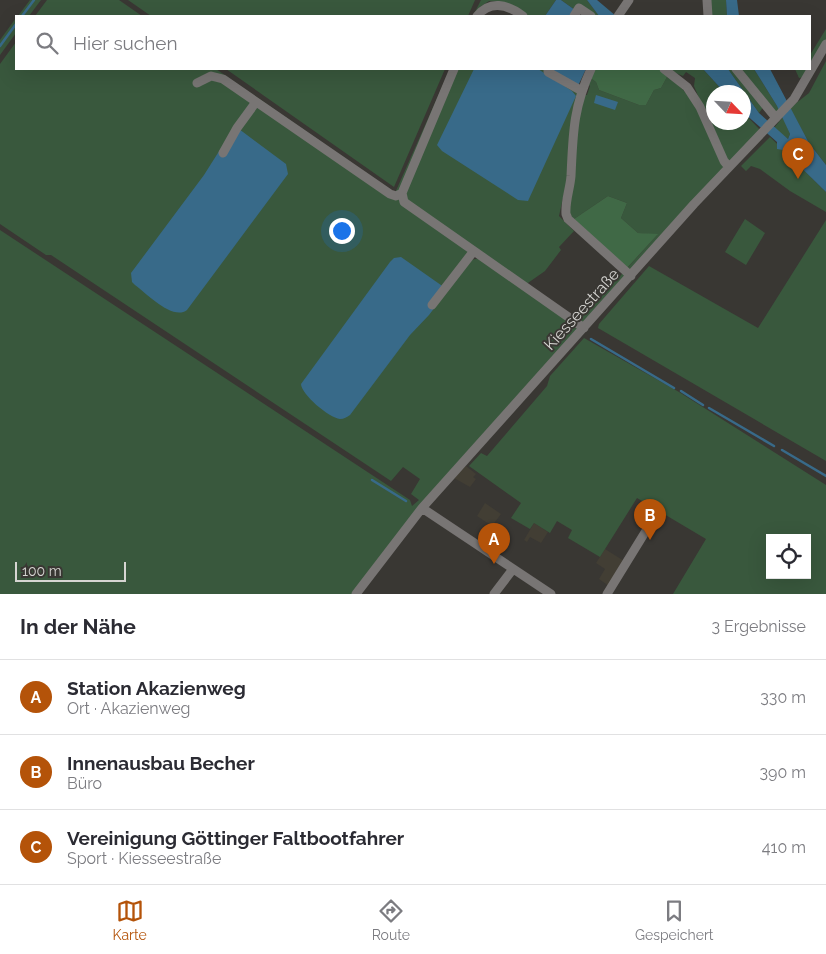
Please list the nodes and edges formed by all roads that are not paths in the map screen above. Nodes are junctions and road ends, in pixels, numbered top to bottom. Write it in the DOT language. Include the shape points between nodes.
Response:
graph roads {
  1 [pos="629,0"];
  2 [pos="706,0"];
  3 [pos="478,15"];
  4 [pos="521,15"];
  5 [pos="575,15"];
  6 [pos="590,15"];
  7 [pos="619,15"];
  8 [pos="708,15"];
  9 [pos="826,44"];
  10 [pos="454,70"];
  11 [pos="548,70"];
  12 [pos="591,70"];
  13 [pos="665,70"];
  14 [pos="737,70"];
  15 [pos="197,83"];
  16 [pos="582,91"];
  17 [pos="256,102"];
  18 [pos="776,119"];
  19 [pos="223,153"];
  20 [pos="729,167"];
  21 [pos="402,193"];
  22 [pos="474,252"];
  23 [pos="631,276"];
  24 [pos="432,305"];
  25 [pos="584,328"];
  26 [pos="422,508"];
  27 [pos="652,520"];
  28 [pos="513,569"];
  29 [pos="356,594"];
  30 [pos="494,594"];
  31 [pos="551,594"];
  32 [pos="607,594"];
  1 -- 7 [label="street"];
  2 -- 8 [label="street"];
  3 -- 4 [label="street" via="485,6 494,3"];
  5 -- 6 [label="street" via="579,8"];
  9 -- 18 [label="street, Kiesseestraße" via="801,89"];
  10 -- 21 [label="street"];
  11 -- 16 [label="street"];
  12 -- 16 [label="street"];
  13 -- 20 [label="street" via="687,87"];
  14 -- 18 [label="street"];
  15 -- 17 [label="street" via="216,76"];
  16 -- 23 [label="street" via="572,136 566,214"];
  17 -- 19 [label="street"];
  17 -- 21 [label="street" via="390,194"];
  18 -- 20 [label="street, Kiesseestraße"];
  20 -- 23 [label="street, Kiesseestraße"];
  21 -- 22 [label="street" via="408,206"];
  22 -- 24 [label="street"];
  22 -- 25 [label="street"];
  23 -- 25 [label="street, Kiesseestraße"];
  25 -- 26 [label="street, Kiesseestraße"];
  26 -- 28 [label="street"];
  26 -- 29 [label="street, Kiesseestraße"];
  27 -- 32 [label="street"];
  28 -- 30 [label="street"];
  28 -- 31 [label="street"];
}
